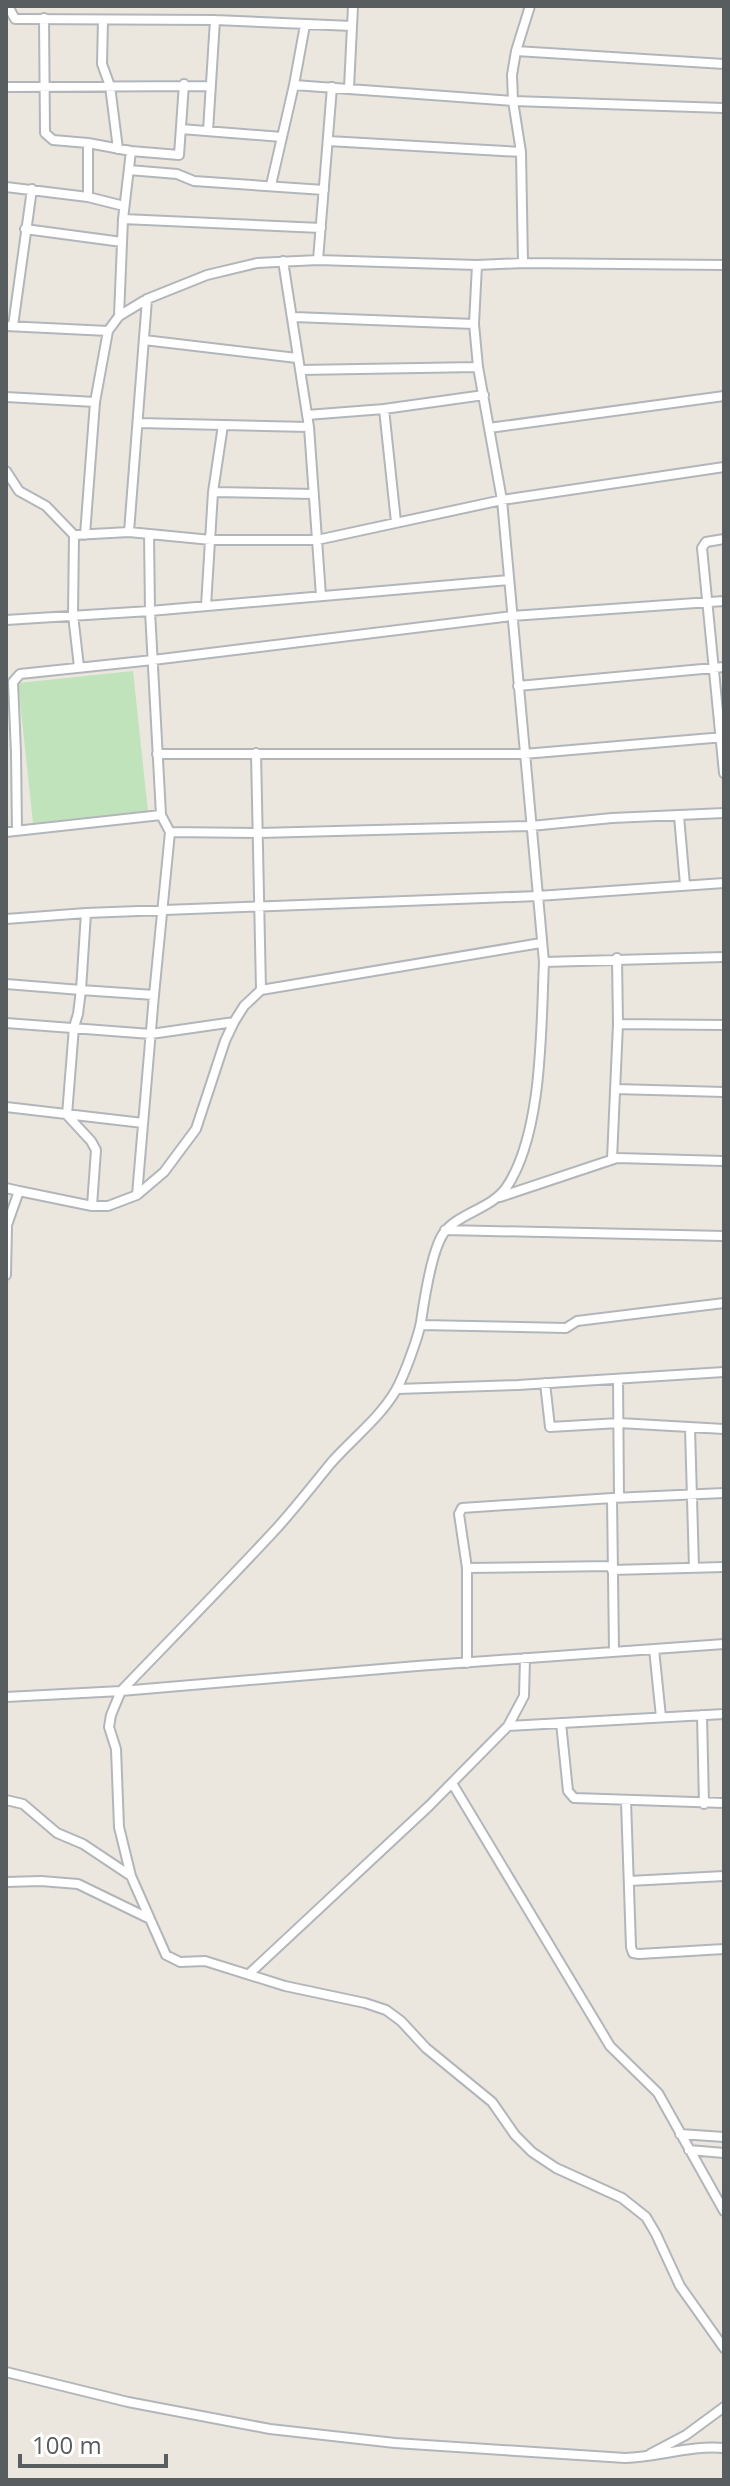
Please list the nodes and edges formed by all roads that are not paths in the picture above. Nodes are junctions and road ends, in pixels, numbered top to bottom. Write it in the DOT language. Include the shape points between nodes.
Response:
graph roads {
  1 [pos="157,6"];
  2 [pos="353,6"];
  3 [pos="530,6"];
  4 [pos="8,7"];
  5 [pos="44,18"];
  6 [pos="157,19"];
  7 [pos="103,20"];
  8 [pos="215,20"];
  9 [pos="305,25"];
  10 [pos="352,26"];
  11 [pos="516,51"];
  12 [pos="724,64"];
  13 [pos="184,84"];
  14 [pos="294,85"];
  15 [pos="43,86"];
  16 [pos="110,86"];
  17 [pos="209,86"];
  18 [pos="6,87"];
  19 [pos="332,87"];
  20 [pos="349,88"];
  21 [pos="513,101"];
  22 [pos="724,108"];
  23 [pos="181,129"];
  24 [pos="208,131"];
  25 [pos="282,137"];
  26 [pos="328,141"];
  27 [pos="88,143"];
  28 [pos="118,149"];
  29 [pos="131,151"];
  30 [pos="521,152"];
  31 [pos="179,155"];
  32 [pos="129,170"];
  33 [pos="177,174"];
  34 [pos="271,185"];
  35 [pos="6,187"];
  36 [pos="32,189"];
  37 [pos="324,190"];
  38 [pos="88,197"];
  39 [pos="124,206"];
  40 [pos="123,219"];
  41 [pos="321,228"];
  42 [pos="25,229"];
  43 [pos="122,242"];
  44 [pos="318,260"];
  45 [pos="283,261"];
  46 [pos="523,263"];
  47 [pos="477,265"];
  48 [pos="724,265"];
  49 [pos="6,277"];
  50 [pos="18,279"];
  51 [pos="147,299"];
  52 [pos="119,316"];
  53 [pos="294,317"];
  54 [pos="474,324"];
  55 [pos="9,326"];
  56 [pos="108,331"];
  57 [pos="144,340"];
  58 [pos="297,358"];
  59 [pos="478,367"];
  60 [pos="300,370"];
  61 [pos="484,395"];
  62 [pos="724,396"];
  63 [pos="6,397"];
  64 [pos="95,402"];
  65 [pos="384,409"];
  66 [pos="307,415"];
  67 [pos="139,423"];
  68 [pos="223,425"];
  69 [pos="309,427"];
  70 [pos="489,428"];
  71 [pos="724,467"];
  72 [pos="6,471"];
  73 [pos="213,492"];
  74 [pos="314,494"];
  75 [pos="502,500"];
  76 [pos="396,522"];
  77 [pos="129,532"];
  78 [pos="149,534"];
  79 [pos="74,535"];
  80 [pos="85,535"];
  81 [pos="724,539"];
  82 [pos="211,540"];
  83 [pos="317,540"];
  84 [pos="509,580"];
  85 [pos="321,596"];
  86 [pos="724,601"];
  87 [pos="708,602"];
  88 [pos="206,606"];
  89 [pos="150,611"];
  90 [pos="73,615"];
  91 [pos="512,616"];
  92 [pos="6,620"];
  93 [pos="153,660"];
  94 [pos="79,667"];
  95 [pos="713,667"];
  96 [pos="724,667"];
  97 [pos="9,682"];
  98 [pos="518,686"];
  99 [pos="723,738"];
  100 [pos="6,752"];
  101 [pos="16,753"];
  102 [pos="256,753"];
  103 [pos="157,754"];
  104 [pos="524,754"];
  105 [pos="724,773"];
  106 [pos="6,780"];
  107 [pos="17,780"];
  108 [pos="724,813"];
  109 [pos="161,815"];
  110 [pos="679,816"];
  111 [pos="531,826"];
  112 [pos="17,830"];
  113 [pos="6,832"];
  114 [pos="170,832"];
  115 [pos="259,833"];
  116 [pos="724,883"];
  117 [pos="685,885"];
  118 [pos="538,896"];
  119 [pos="257,907"];
  120 [pos="161,910"];
  121 [pos="86,913"];
  122 [pos="6,919"];
  123 [pos="541,943"];
  124 [pos="724,957"];
  125 [pos="617,958"];
  126 [pos="544,962"];
  127 [pos="6,984"];
  128 [pos="81,990"];
  129 [pos="261,990"];
  130 [pos="154,995"];
  131 [pos="234,1022"];
  132 [pos="6,1023"];
  133 [pos="618,1024"];
  134 [pos="724,1025"];
  135 [pos="74,1027"];
  136 [pos="151,1034"];
  137 [pos="615,1089"];
  138 [pos="724,1092"];
  139 [pos="6,1107"];
  140 [pos="67,1115"];
  141 [pos="143,1123"];
  142 [pos="612,1159"];
  143 [pos="724,1161"];
  144 [pos="6,1188"];
  145 [pos="19,1191"];
  146 [pos="137,1195"];
  147 [pos="499,1197"];
  148 [pos="92,1206"];
  149 [pos="445,1230"];
  150 [pos="724,1236"];
  151 [pos="6,1273"];
  152 [pos="724,1303"];
  153 [pos="421,1325"];
  154 [pos="724,1372"];
  155 [pos="618,1379"];
  156 [pos="545,1383"];
  157 [pos="397,1389"];
  158 [pos="619,1423"];
  159 [pos="690,1428"];
  160 [pos="724,1429"];
  161 [pos="724,1493"];
  162 [pos="691,1494"];
  163 [pos="615,1498"];
  164 [pos="724,1567"];
  165 [pos="467,1568"];
  166 [pos="612,1568"];
  167 [pos="694,1568"];
  168 [pos="724,1644"];
  169 [pos="654,1649"];
  170 [pos="614,1651"];
  171 [pos="525,1658"];
  172 [pos="467,1663"];
  173 [pos="121,1691"];
  174 [pos="6,1697"];
  175 [pos="724,1714"];
  176 [pos="702,1715"];
  177 [pos="661,1717"];
  178 [pos="561,1723"];
  179 [pos="508,1726"];
  180 [pos="452,1783"];
  181 [pos="6,1800"];
  182 [pos="626,1801"];
  183 [pos="724,1803"];
  184 [pos="704,1804"];
  185 [pos="131,1876"];
  186 [pos="724,1876"];
  187 [pos="629,1881"];
  188 [pos="6,1882"];
  189 [pos="148,1919"];
  190 [pos="724,1949"];
  191 [pos="249,1974"];
  192 [pos="680,2134"];
  193 [pos="724,2137"];
  194 [pos="689,2150"];
  195 [pos="724,2153"];
  196 [pos="724,2211"];
  197 [pos="724,2348"];
  198 [pos="6,2372"];
  199 [pos="724,2407"];
  200 [pos="724,2448"];
  201 [pos="642,2457"];
  1 -- 6 [label="street"];
  2 -- 10 [label="street"];
  3 -- 11 [label="street"];
  4 -- 5 [label="street" via="15,19"];
  5 -- 7 [label="street"];
  5 -- 15 [label="street"];
  6 -- 7 [label="street"];
  6 -- 8 [label="street"];
  7 -- 16 [label="street" via="102,64"];
  8 -- 9 [label="street"];
  8 -- 17 [label="street"];
  9 -- 10 [label="street"];
  9 -- 14 [label="street"];
  10 -- 20 [label="street"];
  11 -- 12 [label="street"];
  11 -- 21 [label="street"];
  13 -- 16 [label="street"];
  13 -- 17 [label="street"];
  13 -- 23 [label="street"];
  14 -- 19 [label="street"];
  14 -- 25 [label="street"];
  15 -- 16 [label="street"];
  15 -- 18 [label="street"];
  15 -- 27 [label="street" via="45,133 53,140"];
  16 -- 28 [label="street"];
  17 -- 24 [label="street"];
  19 -- 20 [label="street"];
  19 -- 26 [label="street"];
  20 -- 21 [label="street"];
  21 -- 22 [label="street"];
  21 -- 30 [label="street"];
  23 -- 24 [label="street"];
  23 -- 31 [label="street"];
  24 -- 25 [label="street"];
  25 -- 34 [label="street"];
  26 -- 30 [label="street"];
  26 -- 37 [label="street"];
  27 -- 28 [label="street"];
  27 -- 38 [label="street"];
  28 -- 29 [label="street"];
  29 -- 31 [label="street"];
  29 -- 32 [label="street"];
  30 -- 46 [label="street"];
  31 -- 33 [label="street"];
  32 -- 33 [label="street"];
  32 -- 39 [label="street"];
  33 -- 34 [label="street" via="194,181"];
  34 -- 37 [label="street"];
  35 -- 36 [label="street"];
  36 -- 38 [label="street"];
  36 -- 42 [label="street"];
  37 -- 41 [label="street"];
  38 -- 39 [label="street"];
  39 -- 40 [label="street"];
  40 -- 41 [label="street"];
  40 -- 43 [label="street"];
  41 -- 44 [label="street"];
  42 -- 43 [label="street"];
  42 -- 50 [label="street"];
  43 -- 52 [label="street"];
  44 -- 45 [label="street"];
  44 -- 47 [label="street"];
  45 -- 51 [label="street" via="207,275"];
  45 -- 53 [label="street"];
  46 -- 47 [label="street"];
  46 -- 48 [label="street"];
  47 -- 54 [label="street"];
  49 -- 50 [label="street"];
  50 -- 55 [label="street"];
  51 -- 52 [label="street"];
  51 -- 57 [label="street"];
  52 -- 56 [label="street"];
  53 -- 54 [label="street"];
  53 -- 58 [label="street"];
  54 -- 59 [label="street"];
  55 -- 56 [label="street"];
  56 -- 64 [label="street"];
  57 -- 58 [label="street"];
  57 -- 67 [label="street"];
  58 -- 60 [label="street"];
  59 -- 60 [label="street"];
  59 -- 61 [label="street"];
  60 -- 66 [label="street"];
  61 -- 65 [label="street"];
  61 -- 70 [label="street"];
  62 -- 70 [label="street"];
  63 -- 64 [label="street"];
  64 -- 80 [label="street"];
  65 -- 66 [label="street"];
  65 -- 76 [label="street"];
  66 -- 69 [label="street"];
  67 -- 68 [label="street"];
  67 -- 77 [label="street"];
  68 -- 69 [label="street"];
  68 -- 73 [label="street"];
  69 -- 74 [label="street"];
  70 -- 75 [label="street"];
  71 -- 75 [label="street"];
  72 -- 79 [label="street" via="19,491 46,506"];
  73 -- 74 [label="street"];
  73 -- 82 [label="street"];
  74 -- 83 [label="street"];
  75 -- 76 [label="street"];
  75 -- 84 [label="street"];
  76 -- 83 [label="street"];
  77 -- 78 [label="street"];
  77 -- 80 [label="street"];
  78 -- 82 [label="street"];
  78 -- 89 [label="street"];
  79 -- 80 [label="street"];
  79 -- 90 [label="street"];
  81 -- 87 [label="street" via="702,545"];
  82 -- 83 [label="street"];
  82 -- 88 [label="street"];
  83 -- 85 [label="street"];
  84 -- 85 [label="street"];
  84 -- 91 [label="street"];
  85 -- 88 [label="street"];
  86 -- 87 [label="street"];
  87 -- 91 [label="street"];
  87 -- 95 [label="street"];
  88 -- 89 [label="street"];
  89 -- 90 [label="street"];
  89 -- 93 [label="street"];
  90 -- 92 [label="street"];
  90 -- 94 [label="street"];
  91 -- 93 [label="street"];
  91 -- 98 [label="street"];
  93 -- 94 [label="street"];
  93 -- 103 [label="street"];
  94 -- 97 [label="street" via="20,674"];
  95 -- 96 [label="street"];
  95 -- 98 [label="street"];
  95 -- 99 [label="street"];
  97 -- 101 [label="street"];
  98 -- 104 [label="street"];
  99 -- 104 [label="street"];
  99 -- 105 [label="street"];
  100 -- 101 [label="street"];
  101 -- 107 [label="street"];
  102 -- 103 [label="street"];
  102 -- 104 [label="street"];
  102 -- 115 [label="street"];
  103 -- 109 [label="street"];
  104 -- 111 [label="street"];
  106 -- 107 [label="street"];
  107 -- 112 [label="street"];
  108 -- 110 [label="street"];
  109 -- 112 [label="street"];
  109 -- 114 [label="street"];
  110 -- 111 [label="street"];
  110 -- 117 [label="street"];
  111 -- 115 [label="street"];
  111 -- 118 [label="street"];
  112 -- 113 [label="street"];
  114 -- 115 [label="street"];
  114 -- 120 [label="street"];
  115 -- 119 [label="street"];
  116 -- 117 [label="street"];
  117 -- 118 [label="street"];
  118 -- 119 [label="street"];
  118 -- 123 [label="street"];
  119 -- 120 [label="street"];
  119 -- 129 [label="street"];
  120 -- 121 [label="street"];
  120 -- 130 [label="street"];
  121 -- 122 [label="street"];
  121 -- 128 [label="street"];
  123 -- 126 [label="street"];
  123 -- 129 [label="street"];
  124 -- 125 [label="street"];
  125 -- 126 [label="street"];
  125 -- 133 [label="street"];
  126 -- 147 [label="street" via="532,1116 513,1175"];
  127 -- 128 [label="street"];
  128 -- 130 [label="street"];
  128 -- 135 [label="street"];
  129 -- 131 [label="street"];
  130 -- 136 [label="street"];
  131 -- 136 [label="street"];
  131 -- 146 [label="street" via="196,1129 164,1172"];
  132 -- 135 [label="street"];
  133 -- 134 [label="street"];
  133 -- 137 [label="street"];
  135 -- 136 [label="street"];
  135 -- 140 [label="street"];
  136 -- 141 [label="street"];
  137 -- 138 [label="street"];
  137 -- 142 [label="street"];
  139 -- 140 [label="street"];
  140 -- 141 [label="street"];
  140 -- 148 [label="street" via="96,1150"];
  141 -- 146 [label="street"];
  142 -- 143 [label="street"];
  142 -- 147 [label="street"];
  144 -- 145 [label="street"];
  145 -- 148 [label="street"];
  145 -- 151 [label="street" via="7,1225"];
  146 -- 148 [label="street"];
  147 -- 149 [label="street"];
  149 -- 150 [label="street"];
  149 -- 153 [label="street"];
  152 -- 153 [label="street" via="577,1321 566,1328"];
  153 -- 157 [label="street"];
  154 -- 155 [label="street"];
  155 -- 156 [label="street"];
  155 -- 158 [label="street"];
  156 -- 157 [label="street"];
  156 -- 158 [label="street" via="550,1427"];
  157 -- 173 [label="street" via="278,1526"];
  158 -- 159 [label="street"];
  158 -- 163 [label="street"];
  159 -- 160 [label="street"];
  159 -- 162 [label="street"];
  161 -- 162 [label="street"];
  162 -- 163 [label="street"];
  162 -- 167 [label="street"];
  163 -- 165 [label="street" via="462,1508"];
  163 -- 166 [label="street"];
  164 -- 167 [label="street"];
  165 -- 166 [label="street"];
  165 -- 172 [label="street"];
  166 -- 167 [label="street"];
  166 -- 170 [label="street"];
  168 -- 169 [label="street"];
  169 -- 170 [label="street"];
  169 -- 177 [label="street"];
  170 -- 171 [label="street"];
  171 -- 172 [label="street"];
  171 -- 179 [label="street" via="524,1696"];
  172 -- 173 [label="street"];
  173 -- 174 [label="street"];
  173 -- 185 [label="street" via="109,1733 116,1749 119,1827"];
  175 -- 176 [label="street"];
  176 -- 177 [label="street"];
  176 -- 184 [label="street"];
  177 -- 178 [label="street"];
  178 -- 179 [label="street"];
  178 -- 182 [label="street" via="570,1796"];
  179 -- 180 [label="street"];
  180 -- 191 [label="street"];
  180 -- 192 [label="street" via="610,2046 652,2086"];
  181 -- 185 [label="street" via="23,1804 57,1833"];
  182 -- 184 [label="street"];
  182 -- 187 [label="street"];
  183 -- 184 [label="street"];
  185 -- 189 [label="street"];
  186 -- 187 [label="street"];
  187 -- 190 [label="street" via="633,1953"];
  188 -- 189 [label="street" via="78,1884"];
  189 -- 191 [label="street" via="173,1960 205,1961"];
  191 -- 197 [label="street" via="365,2003 401,2021 492,2102 532,2152 638,2210 656,2234 680,2286"];
  192 -- 193 [label="street"];
  192 -- 194 [label="street"];
  194 -- 195 [label="street"];
  194 -- 196 [label="street"];
  198 -- 201 [label="street" via="128,2402 320,2436"];
  199 -- 201 [label="street" via="686,2435"];
  200 -- 201 [label="street"];
}
